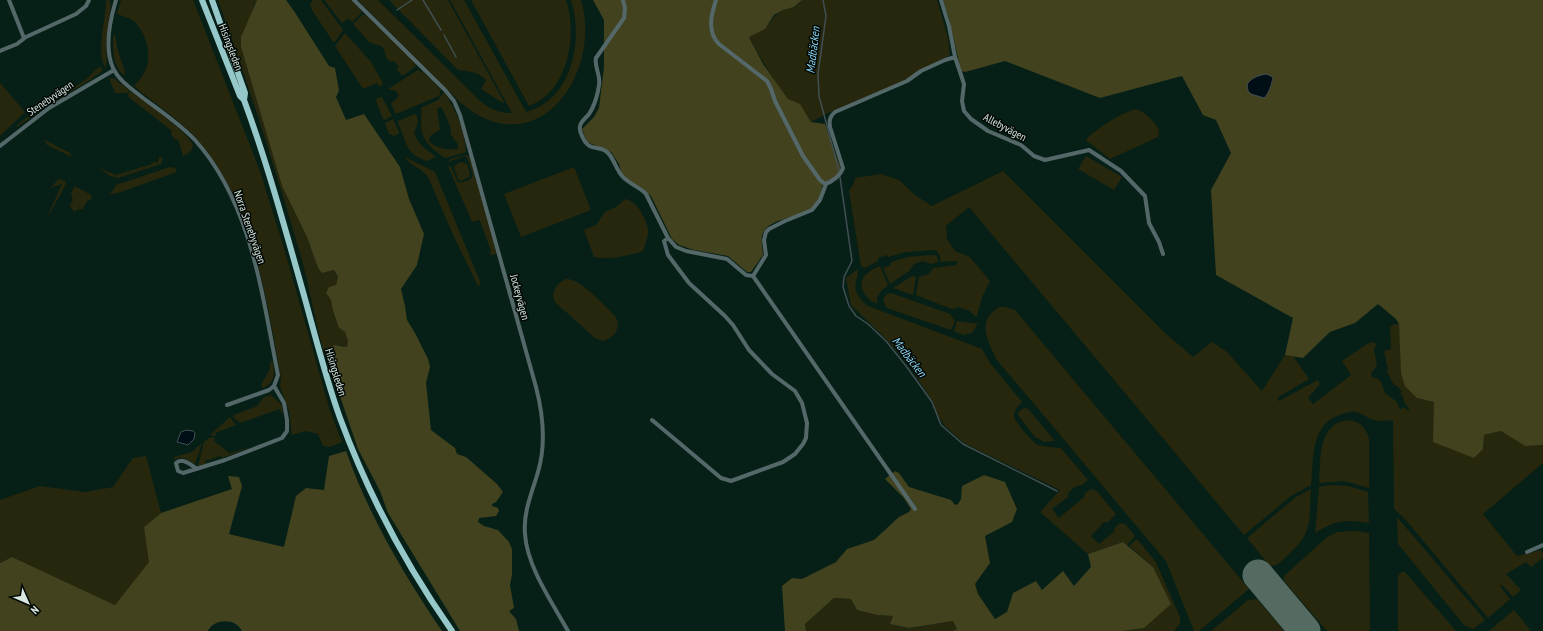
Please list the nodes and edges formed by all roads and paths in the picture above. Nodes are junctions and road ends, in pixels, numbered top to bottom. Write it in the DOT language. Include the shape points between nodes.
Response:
graph roads {
  1 [pos="9,0"];
  2 [pos="89,0"];
  3 [pos="116,0"];
  4 [pos="202,0"];
  5 [pos="212,0"];
  6 [pos="354,0"];
  7 [pos="623,0"];
  8 [pos="716,0"];
  9 [pos="941,0"];
  10 [pos="24,38"];
  11 [pos="0,51"];
  12 [pos="955,57"];
  13 [pos="114,70"];
  14 [pos="244,100"];
  15 [pos="0,146"];
  16 [pos="826,184"];
  17 [pos="668,238"];
  18 [pos="1163,254"];
  19 [pos="753,276"];
  20 [pos="274,386"];
  21 [pos="227,405"];
  22 [pos="652,420"];
  23 [pos="197,469"];
  24 [pos="915,509"];
  25 [pos="1543,545"];
  26 [pos="1527,552"];
  27 [pos="452,631"];
  28 [pos="568,631"];
  1 -- 10 [label="street"];
  2 -- 10 [label="street" via="76,14"];
  3 -- 13 [label="street, Norra Stenebyvägen" via="109,43 109,56"];
  4 -- 14 [label="highway, Hisingsleden" via="240,96"];
  5 -- 14 [label="highway, Hisingsleden" via="245,93"];
  6 -- 28 [label="street, Jockeyvägen" via="443,89 454,102 460,115 541,412 541,458 528,501 525,522 528,552"];
  7 -- 17 [label="street" via="626,13 624,18 596,58 600,77 599,88 590,112 582,121 580,132 586,143 608,153 620,175 646,194"];
  8 -- 16 [label="street" via="712,15 713,36 719,44 767,81 803,156 820,180"];
  9 -- 12 [label="street, Allebyvägen"];
  10 -- 11 [label="street"];
  12 -- 16 [label="street" via="835,112 829,121 843,168 841,173"];
  12 -- 18 [label="street, Allebyvägen" via="964,84 963,108 971,119 988,131 1021,145 1040,159 1089,150 1121,171 1145,196 1149,223"];
  13 -- 15 [label="street, Stenebyvägen" via="49,108"];
  13 -- 20 [label="street, Norra Stenebyvägen" via="130,88 193,138 224,180 253,256 264,301 278,375"];
  14 -- 27 [label="highway, Hisingsleden" via="276,196 334,400 358,465 399,549"];
  16 -- 19 [label="street" via="820,200 812,210 766,232 766,255"];
  17 -- 19 [label="street" via="680,250 726,260 746,275"];
  17 -- 22 [label="street" via="664,241 668,255 689,283 733,324 749,350 767,369 795,391 802,403 807,431 803,444 790,458 731,481 721,478"];
  19 -- 24 [label="street"];
  20 -- 21 [label="street"];
  20 -- 23 [label="street" via="285,408 288,426 284,436"];
  23 -- 23 [label="street" via="184,473 178,471 176,463 183,460"];
  25 -- 26 [label="street"];
}
